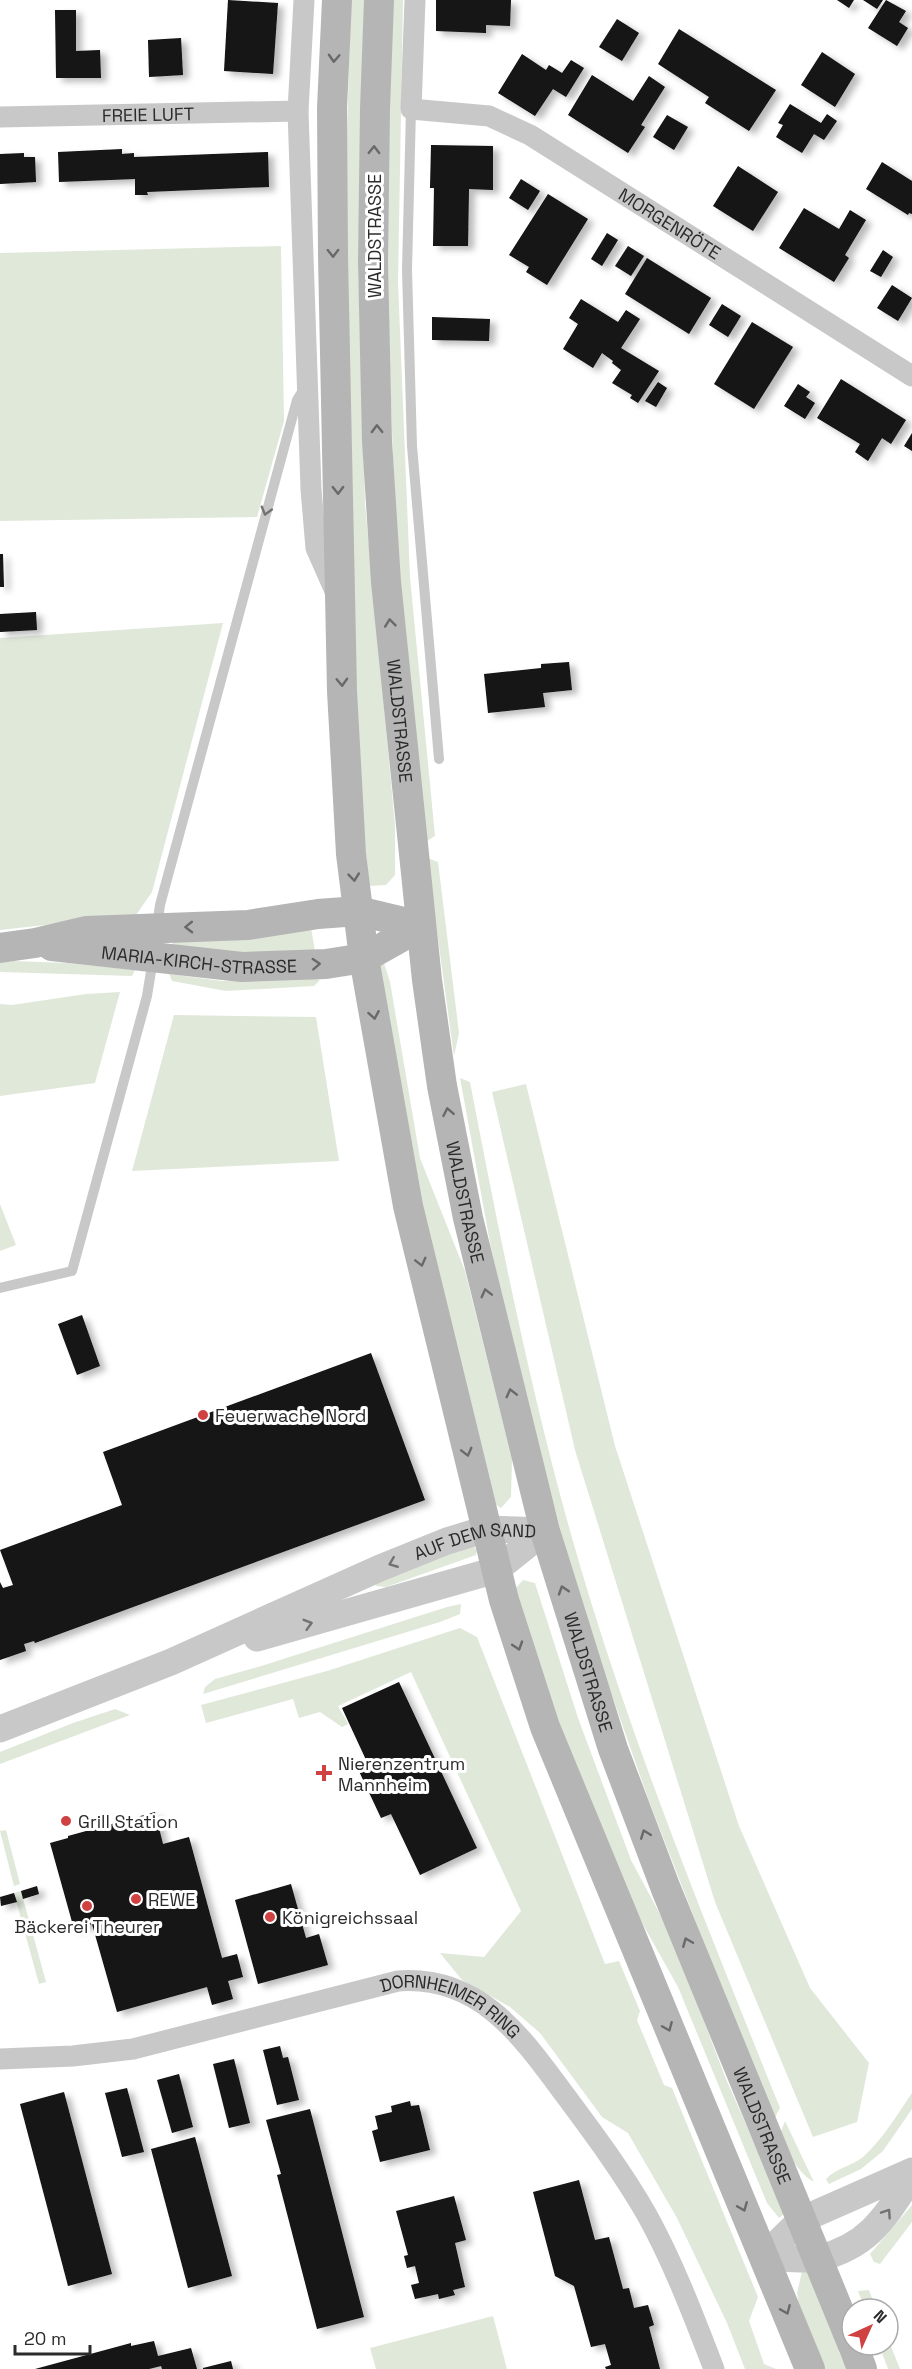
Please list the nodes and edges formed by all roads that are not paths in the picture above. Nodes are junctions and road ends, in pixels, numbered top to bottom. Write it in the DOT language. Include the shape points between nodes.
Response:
graph roads {
  1 [pos="304,0"];
  2 [pos="337,0"];
  3 [pos="379,0"];
  4 [pos="415,0"];
  5 [pos="411,109"];
  6 [pos="298,111"];
  7 [pos="0,117"];
  8 [pos="912,376"];
  9 [pos="307,383"];
  10 [pos="340,603"];
  11 [pos="439,759"];
  12 [pos="358,911"];
  13 [pos="422,926"];
  14 [pos="155,943"];
  15 [pos="0,948"];
  16 [pos="364,958"];
  17 [pos="0,1288"];
  18 [pos="486,1529"];
  19 [pos="545,1531"];
  20 [pos="496,1570"];
  21 [pos="171,1662"];
  22 [pos="0,1729"];
  23 [pos="0,2059"];
  24 [pos="912,2171"];
  25 [pos="912,2176"];
  26 [pos="801,2220"];
  27 [pos="763,2257"];
  28 [pos="818,2258"];
  29 [pos="840,2314"];
  30 [pos="714,2369"];
  31 [pos="810,2369"];
  1 -- 6 [label="street"];
  2 -- 10 [label="main road, one-way" via="332,244"];
  13 -- 3 [label="main road, WALDSTRASSE, one-way" via="387,594 377,441 373,263"];
  4 -- 5 [label="street, WALDSTRASSE"];
  5 -- 8 [label="street, MORGENRÖTE" via="489,116 530,135"];
  5 -- 11 [label="lane, WALDSTRASSE" via="407,270 412,446"];
  6 -- 7 [label="street, FREIE LUFT"];
  6 -- 9 [label="street"];
  9 -- 10 [label="street" via="316,548"];
  9 -- 14 [label="lane, one-way" via="297,400 258,541 160,905"];
  10 -- 12 [label="main road, one-way"];
  12 -- 13 [label="main road, MARIA-KIRCH-STRASSE"];
  12 -- 14 [label="main road, MARIA-KIRCH-STRASSE, one-way" via="318,914"];
  12 -- 16 [label="main road"];
  13 -- 16 [label="main road, MARIA-KIRCH-STRASSE"];
  19 -- 13 [label="main road, WALDSTRASSE, one-way" via="468,1218 442,1086"];
  14 -- 15 [label="main road, MARIA-KIRCH-STRASSE" via="35,943"];
  14 -- 16 [label="main road, MARIA-KIRCH-STRASSE, one-way" via="242,968"];
  14 -- 17 [label="lane" via="147,996 72,1271"];
  16 -- 18 [label="main road, one-way" via="408,1206"];
  18 -- 19 [label="street, AUF DEM SAND"];
  18 -- 20 [label="main road"];
  18 -- 21 [label="street, AUF DEM SAND, one-way" via="380,1568"];
  19 -- 20 [label="street, AUF DEM SAND"];
  26 -- 19 [label="main road, WALDSTRASSE, one-way" via="613,1749"];
  21 -- 20 [label="street, AUF DEM SAND, one-way"];
  20 -- 27 [label="main road, one-way" via="545,1727"];
  21 -- 22 [label="street, AUF DEM SAND"];
  23 -- 30 [label="street, DORNHEIMER RING" via="133,2049 398,1981 422,1980 462,1991 498,2014 518,2034 598,2139 652,2225 677,2275"];
  24 -- 26 [label="street"];
  28 -- 25 [label="street, one-way" via="856,2244 880,2224"];
  26 -- 27 [label="street"];
  26 -- 28 [label="main road, WALDSTRASSE"];
  27 -- 28 [label="street"];
  27 -- 31 [label="main road, one-way"];
  28 -- 29 [label="main road, WALDSTRASSE"];
}
